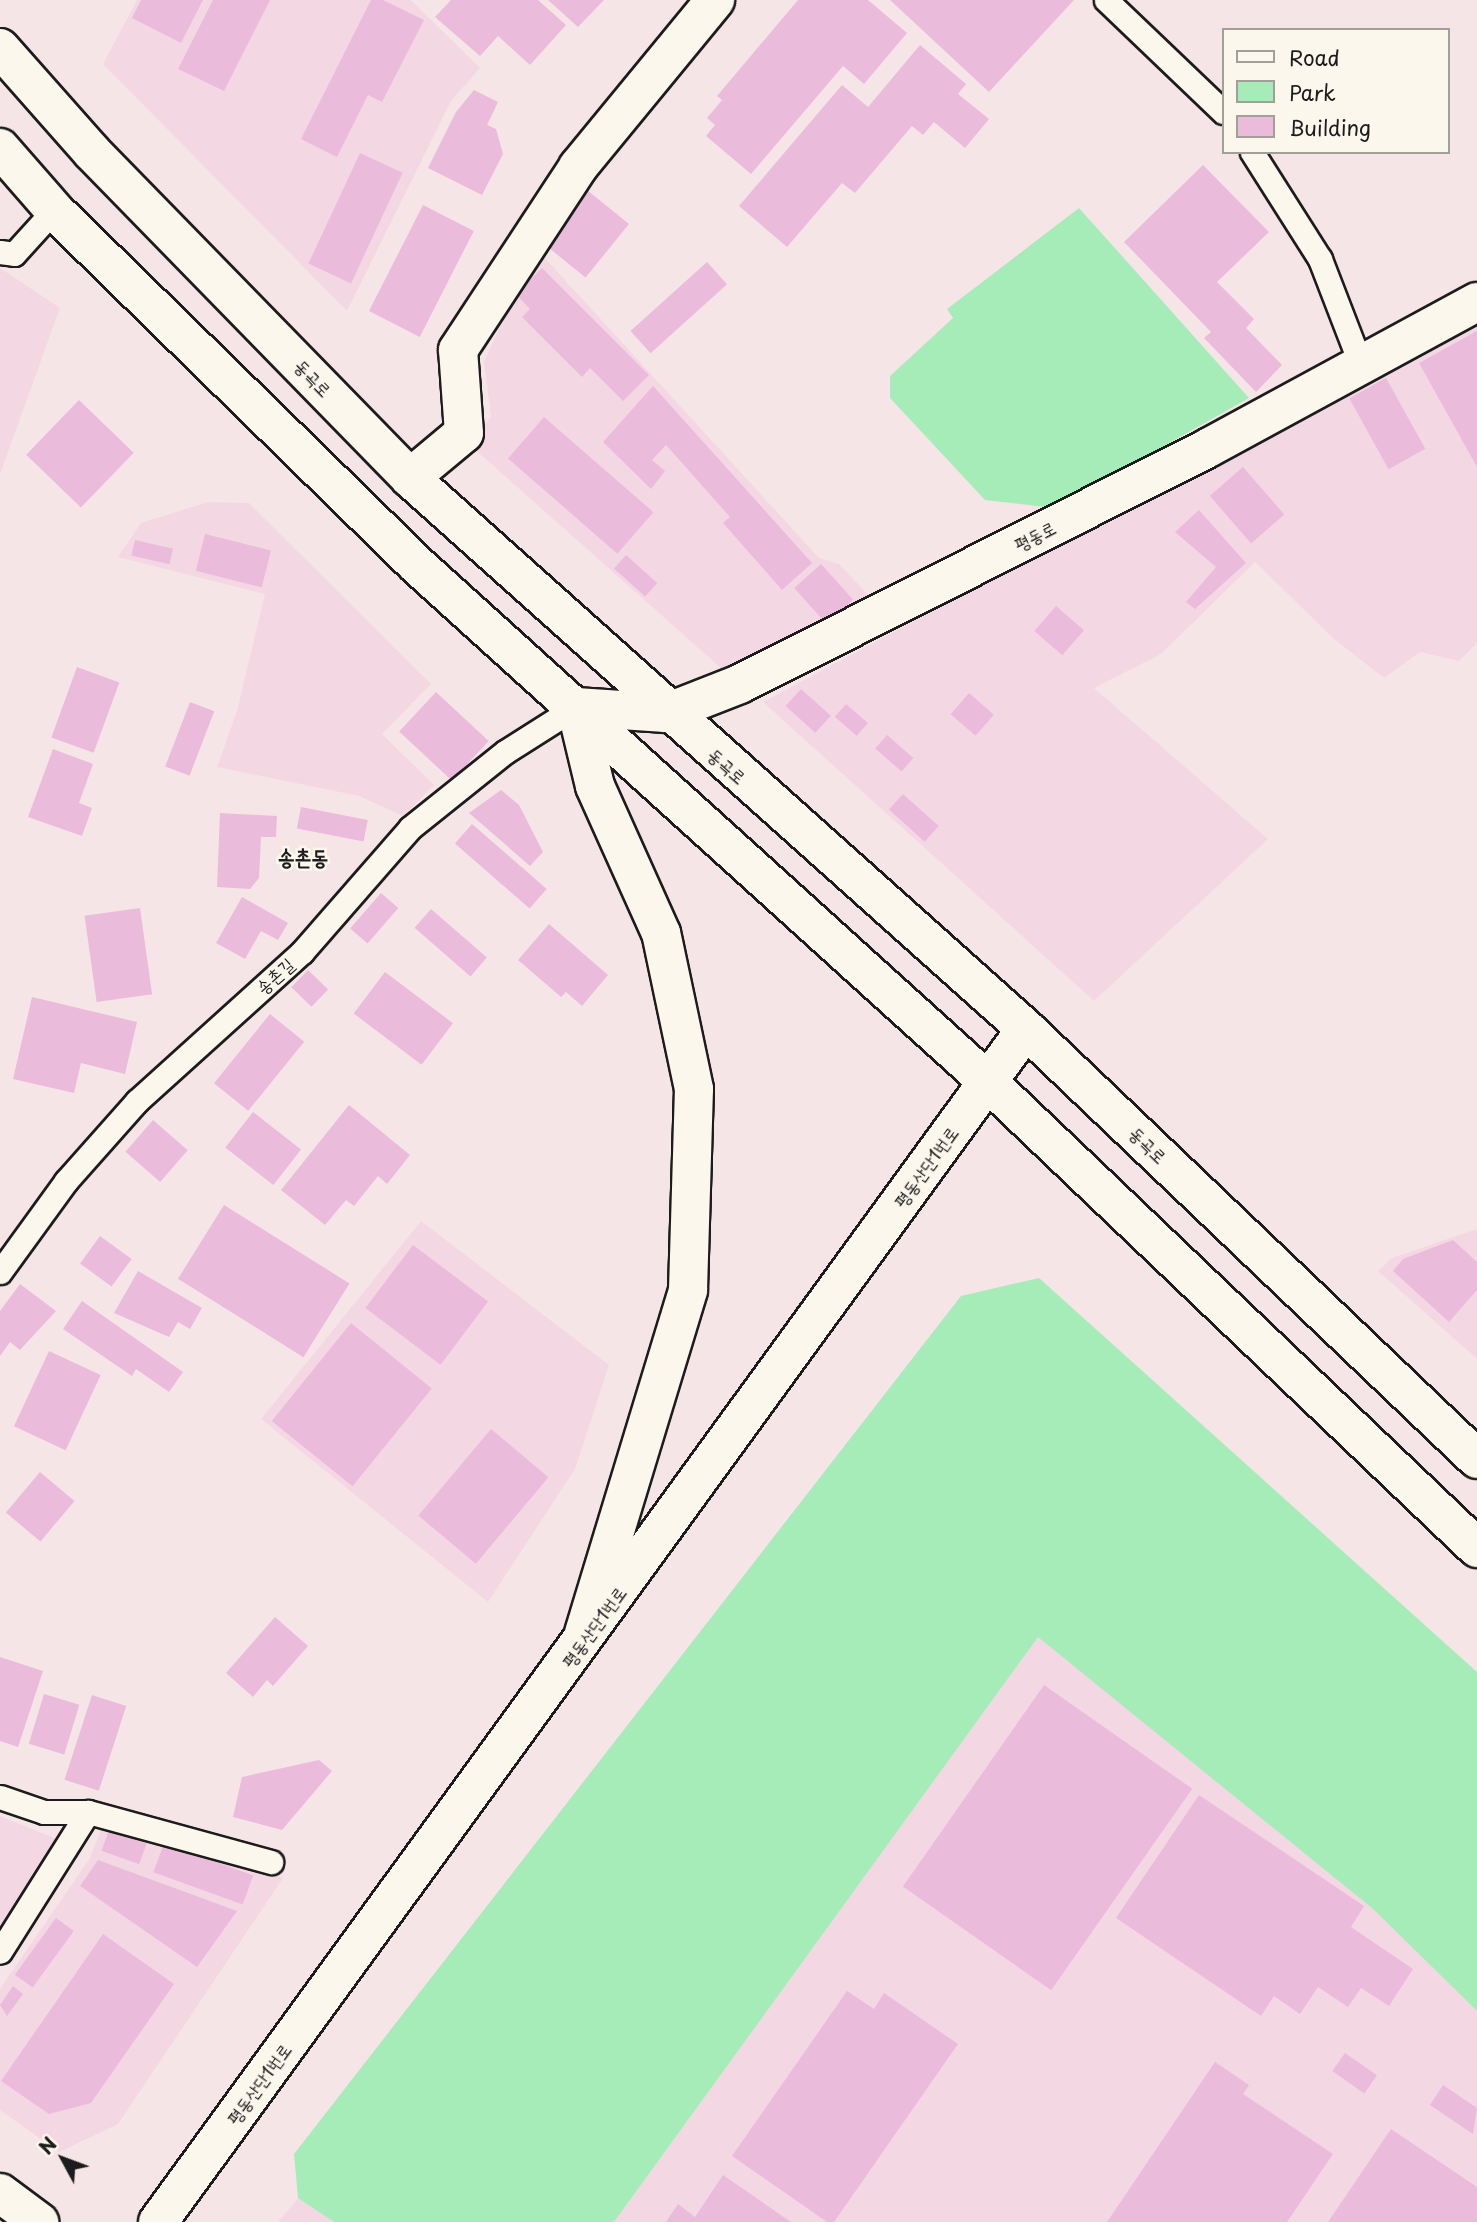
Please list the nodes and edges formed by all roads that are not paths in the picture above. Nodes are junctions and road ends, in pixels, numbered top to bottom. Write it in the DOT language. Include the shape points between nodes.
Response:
graph roads {
  1 [pos="715,0"];
  2 [pos="1106,0"];
  3 [pos="0,48"];
  4 [pos="1222,111"];
  5 [pos="0,148"];
  6 [pos="1253,154"];
  7 [pos="54,210"];
  8 [pos="0,252"];
  9 [pos="1477,302"];
  10 [pos="1361,365"];
  11 [pos="410,478"];
  12 [pos="576,707"];
  13 [pos="666,713"];
  14 [pos="1026,1028"];
  15 [pos="987,1081"];
  16 [pos="0,1272"];
  17 [pos="1477,1460"];
  18 [pos="1477,1548"];
  19 [pos="580,1646"];
  20 [pos="0,1797"];
  21 [pos="88,1812"];
  22 [pos="271,1862"];
  23 [pos="0,1952"];
  24 [pos="0,2193"];
  25 [pos="39,2222"];
  26 [pos="158,2222"];
  1 -- 11 [label="street" via="578,167 458,350 464,433"];
  2 -- 4 [label="lane"];
  3 -- 11 [label="street, 동곡로" via="92,152"];
  5 -- 7 [label="street"];
  6 -- 10 [label="lane" via="1320,259"];
  7 -- 8 [label="lane" via="14,254"];
  7 -- 12 [label="street" via="417,565"];
  9 -- 10 [label="street, 평동로"];
  10 -- 13 [label="street, 평동로" via="740,684"];
  11 -- 13 [label="street, 동곡로"];
  12 -- 13 [label="street, 평동로"];
  12 -- 15 [label="street"];
  12 -- 16 [label="lane, 송촌길" via="505,752 410,828 302,952 137,1101 66,1181"];
  12 -- 19 [label="street" via="595,786 661,933 694,1088 695,1113 688,1290"];
  13 -- 14 [label="street, 동곡로"];
  14 -- 15 [label="street, 평동산단1번로"];
  14 -- 17 [label="street, 동곡로"];
  15 -- 18 [label="street"];
  15 -- 19 [label="street, 평동산단1번로"];
  19 -- 26 [label="street, 평동산단1번로"];
  20 -- 21 [label="lane" via="44,1812"];
  21 -- 22 [label="lane"];
  21 -- 23 [label="lane" via="72,1845"];
  24 -- 25 [label="street"];
}
